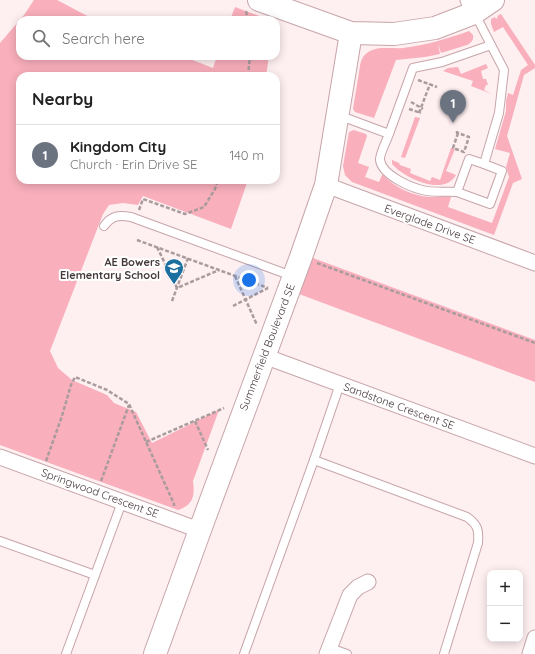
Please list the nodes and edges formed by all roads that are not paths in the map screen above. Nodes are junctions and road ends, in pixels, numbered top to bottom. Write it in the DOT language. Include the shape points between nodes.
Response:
graph roads {
  1 [pos="259,0"];
  2 [pos="493,0"];
  3 [pos="471,6"];
  4 [pos="351,33"];
  5 [pos="491,45"];
  6 [pos="337,115"];
  7 [pos="389,134"];
  8 [pos="484,164"];
  9 [pos="326,185"];
  10 [pos="457,192"];
  11 [pos="104,226"];
  12 [pos="535,263"];
  13 [pos="297,267"];
  14 [pos="264,356"];
  15 [pos="340,384"];
  16 [pos="535,456"];
  17 [pos="0,457"];
  18 [pos="314,460"];
  19 [pos="122,502"];
  20 [pos="199,530"];
  21 [pos="0,541"];
  22 [pos="95,575"];
  23 [pos="368,582"];
  24 [pos="535,638"];
  25 [pos="329,651"];
  26 [pos="66,654"];
  27 [pos="155,654"];
  28 [pos="244,654"];
  29 [pos="347,654"];
  30 [pos="444,654"];
  31 [pos="530,654"];
  1 -- 4 [label="street"];
  2 -- 3 [label="street"];
  3 -- 4 [label="street" via="442,26 394,34"];
  3 -- 5 [label="lane"];
  4 -- 6 [label="street, Summerfield Boulevard SE"];
  5 -- 7 [label="lane" via="442,62 413,68"];
  5 -- 8 [label="lane" via="504,70 499,113"];
  6 -- 7 [label="lane"];
  6 -- 9 [label="street, Summerfield Boulevard SE"];
  7 -- 10 [label="lane" via="380,160 383,168 390,174 423,190"];
  8 -- 10 [label="lane" via="469,159"];
  8 -- 10 [label="lane" via="502,171 490,204"];
  9 -- 12 [label="street, Everglade Drive SE"];
  9 -- 13 [label="street, Summerfield Boulevard SE"];
  11 -- 13 [label="lane" via="109,219 123,215"];
  13 -- 14 [label="street, Summerfield Boulevard SE"];
  14 -- 15 [label="street, Sandstone Crescent SE"];
  14 -- 20 [label="street, Summerfield Boulevard SE"];
  15 -- 16 [label="street, Sandstone Crescent SE"];
  15 -- 18 [label="lane"];
  17 -- 19 [label="street, Springwood Crescent SE"];
  18 -- 28 [label="lane"];
  18 -- 30 [label="lane" via="467,517 475,523 479,534 478,543"];
  19 -- 20 [label="street, Springwood Crescent SE"];
  19 -- 22 [label="lane"];
  20 -- 27 [label="street, Summerfield Boulevard SE"];
  21 -- 22 [label="lane"];
  22 -- 26 [label="lane"];
  23 -- 25 [label="street" via="350,595"];
  24 -- 31 [label="street"];
  25 -- 29 [label="lane"];
}
